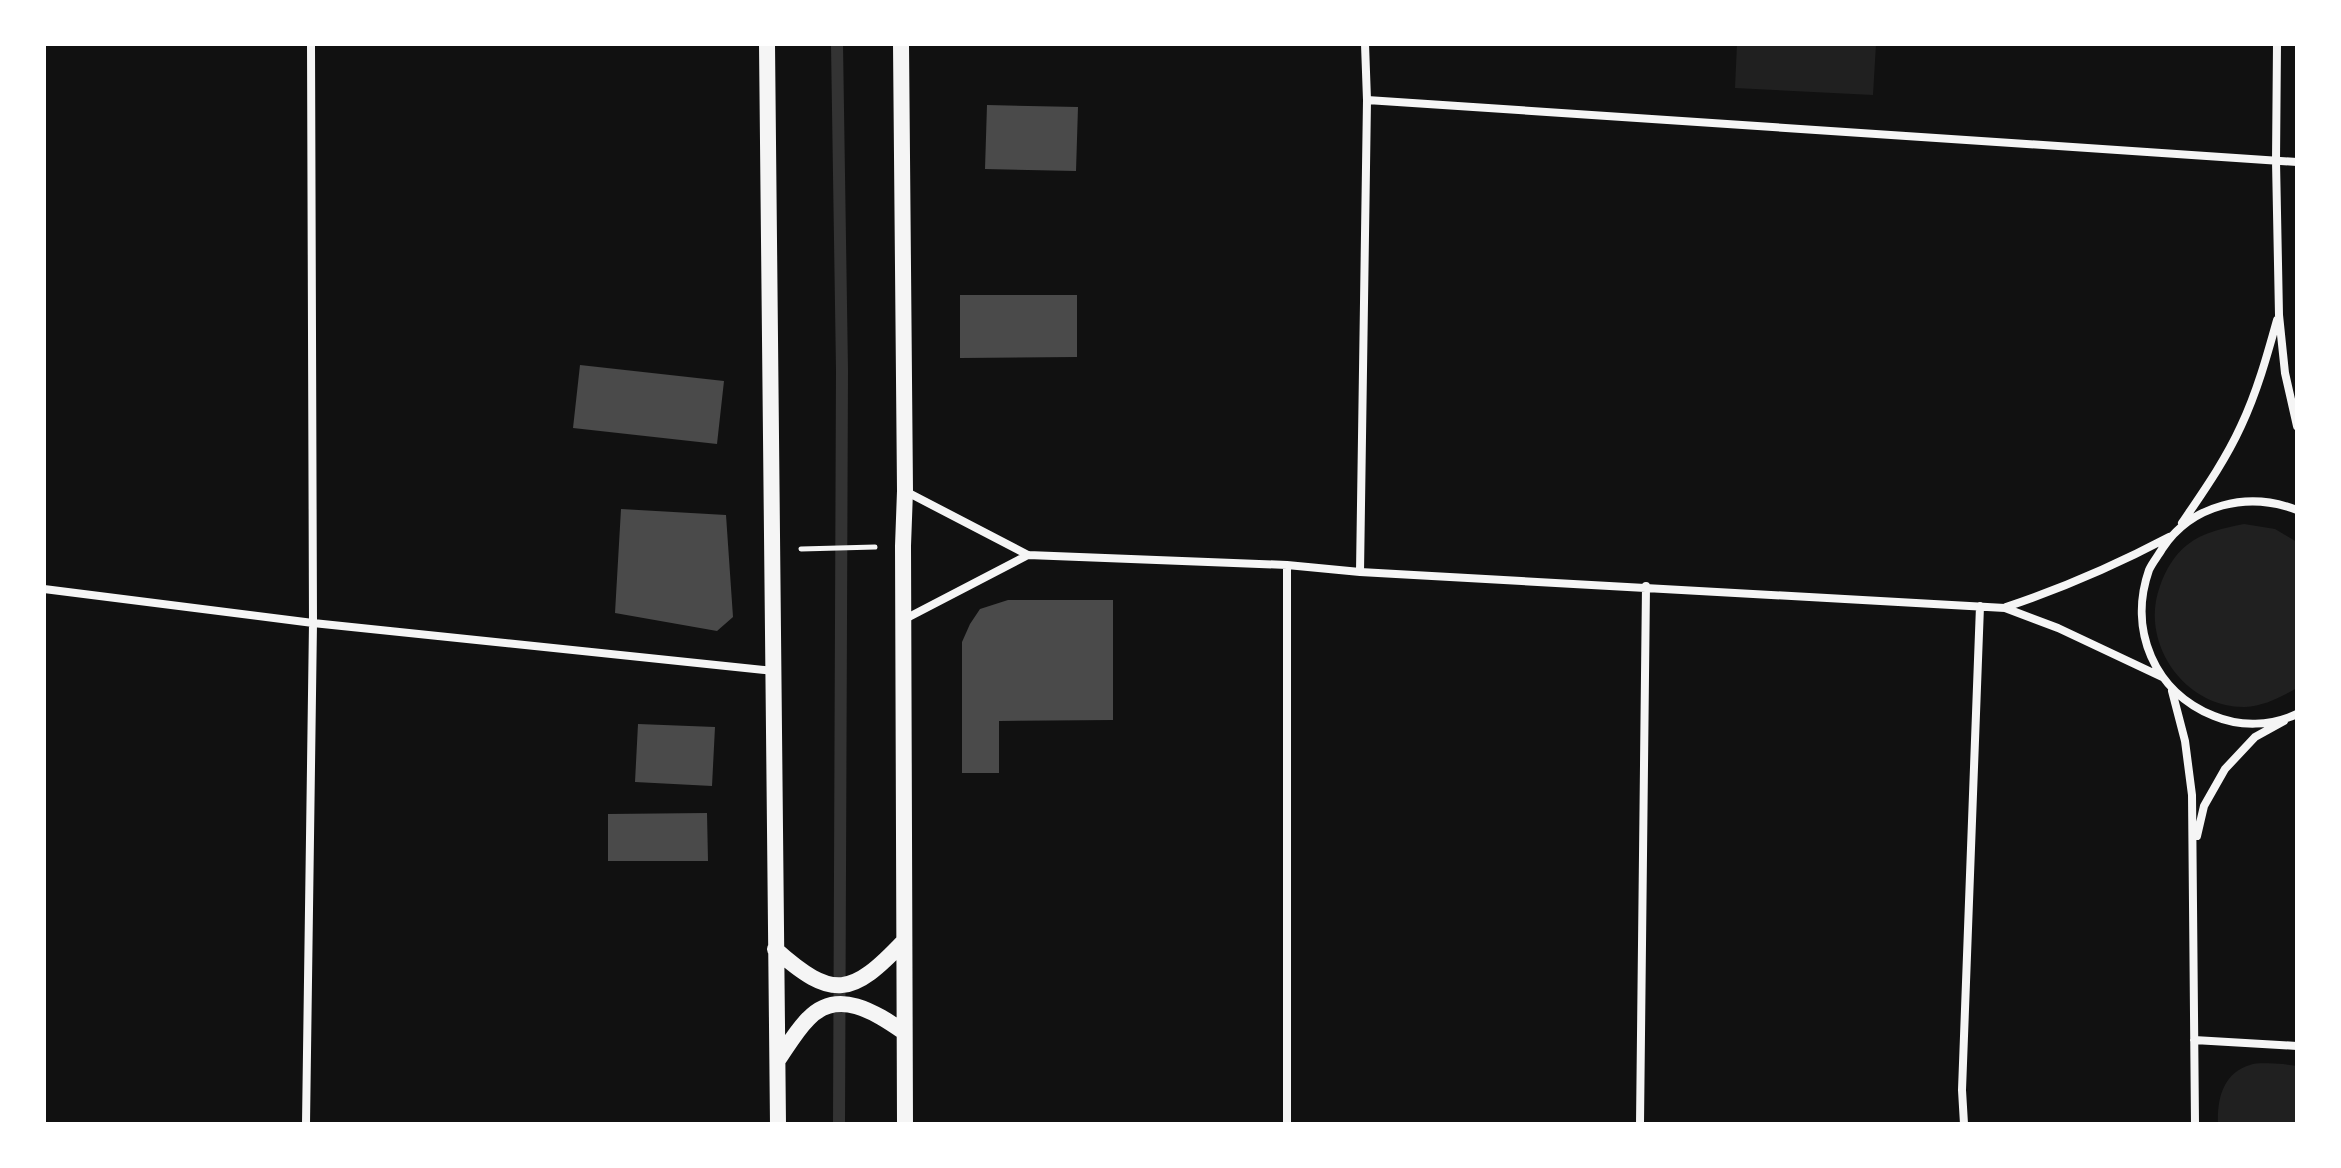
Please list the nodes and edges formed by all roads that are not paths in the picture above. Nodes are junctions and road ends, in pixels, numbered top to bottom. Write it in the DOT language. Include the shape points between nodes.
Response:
graph roads {
  1 [pos="311,44"];
  2 [pos="767,44"];
  3 [pos="901,44"];
  4 [pos="1365,44"];
  5 [pos="2277,44"];
  6 [pos="1367,100"];
  7 [pos="2276,161"];
  8 [pos="2297,162"];
  9 [pos="2279,315"];
  10 [pos="2297,426"];
  11 [pos="905,491"];
  12 [pos="2297,510"];
  13 [pos="2178,529"];
  14 [pos="2171,536"];
  15 [pos="1028,555"];
  16 [pos="1287,565"];
  17 [pos="1360,572"];
  18 [pos="1646,586"];
  19 [pos="44,589"];
  20 [pos="1980,606"];
  21 [pos="2005,608"];
  22 [pos="903,620"];
  23 [pos="313,623"];
  24 [pos="774,671"];
  25 [pos="2162,677"];
  26 [pos="2171,689"];
  27 [pos="2295,715"];
  28 [pos="2194,848"];
  29 [pos="904,941"];
  30 [pos="775,949"];
  31 [pos="904,1032"];
  32 [pos="2194,1040"];
  33 [pos="2297,1046"];
  34 [pos="778,1060"];
  35 [pos="306,1124"];
  36 [pos="778,1124"];
  37 [pos="905,1124"];
  38 [pos="1287,1124"];
  39 [pos="1640,1124"];
  40 [pos="1964,1124"];
  41 [pos="2195,1124"];
  1 -- 23 [label="street"];
  2 -- 24 [label="main road"];
  3 -- 11 [label="main road"];
  4 -- 6 [label="street"];
  5 -- 7 [label="street"];
  6 -- 7 [label="street"];
  6 -- 17 [label="street"];
  7 -- 8 [label="street"];
  7 -- 9 [label="street"];
  9 -- 10 [label="street"];
  9 -- 13 [label="street" via="2240,427"];
  11 -- 15 [label="street"];
  11 -- 22 [label="main road"];
  12 -- 13 [label="street" via="2277,502 2242,501 2207,510"];
  13 -- 14 [label="street"];
  14 -- 21 [label="street" via="2117,565"];
  14 -- 25 [label="street" via="2150,568 2141,605 2145,643"];
  15 -- 16 [label="street"];
  15 -- 22 [label="street"];
  16 -- 17 [label="street"];
  16 -- 38 [label="street"];
  17 -- 18 [label="street"];
  18 -- 20 [label="street"];
  18 -- 39 [label="street"];
  19 -- 23 [label="street"];
  20 -- 21 [label="street"];
  20 -- 40 [label="street"];
  21 -- 25 [label="street"];
  22 -- 29 [label="main road"];
  23 -- 24 [label="street"];
  23 -- 35 [label="street"];
  24 -- 30 [label="main road"];
  25 -- 26 [label="street"];
  26 -- 27 [label="street" via="2197,709 2228,722 2261,724"];
  26 -- 28 [label="street" via="2185,741"];
  27 -- 28 [label="street" via="2255,737 2225,769 2204,806"];
  28 -- 32 [label="street"];
  29 -- 30 [label="main road" via="864,979 842,986 820,983"];
  29 -- 31 [label="main road"];
  30 -- 34 [label="main road"];
  31 -- 34 [label="main road" via="854,1004 830,1006 809,1017"];
  31 -- 37 [label="main road"];
  32 -- 33 [label="street"];
  32 -- 41 [label="street"];
  34 -- 36 [label="main road"];
}
